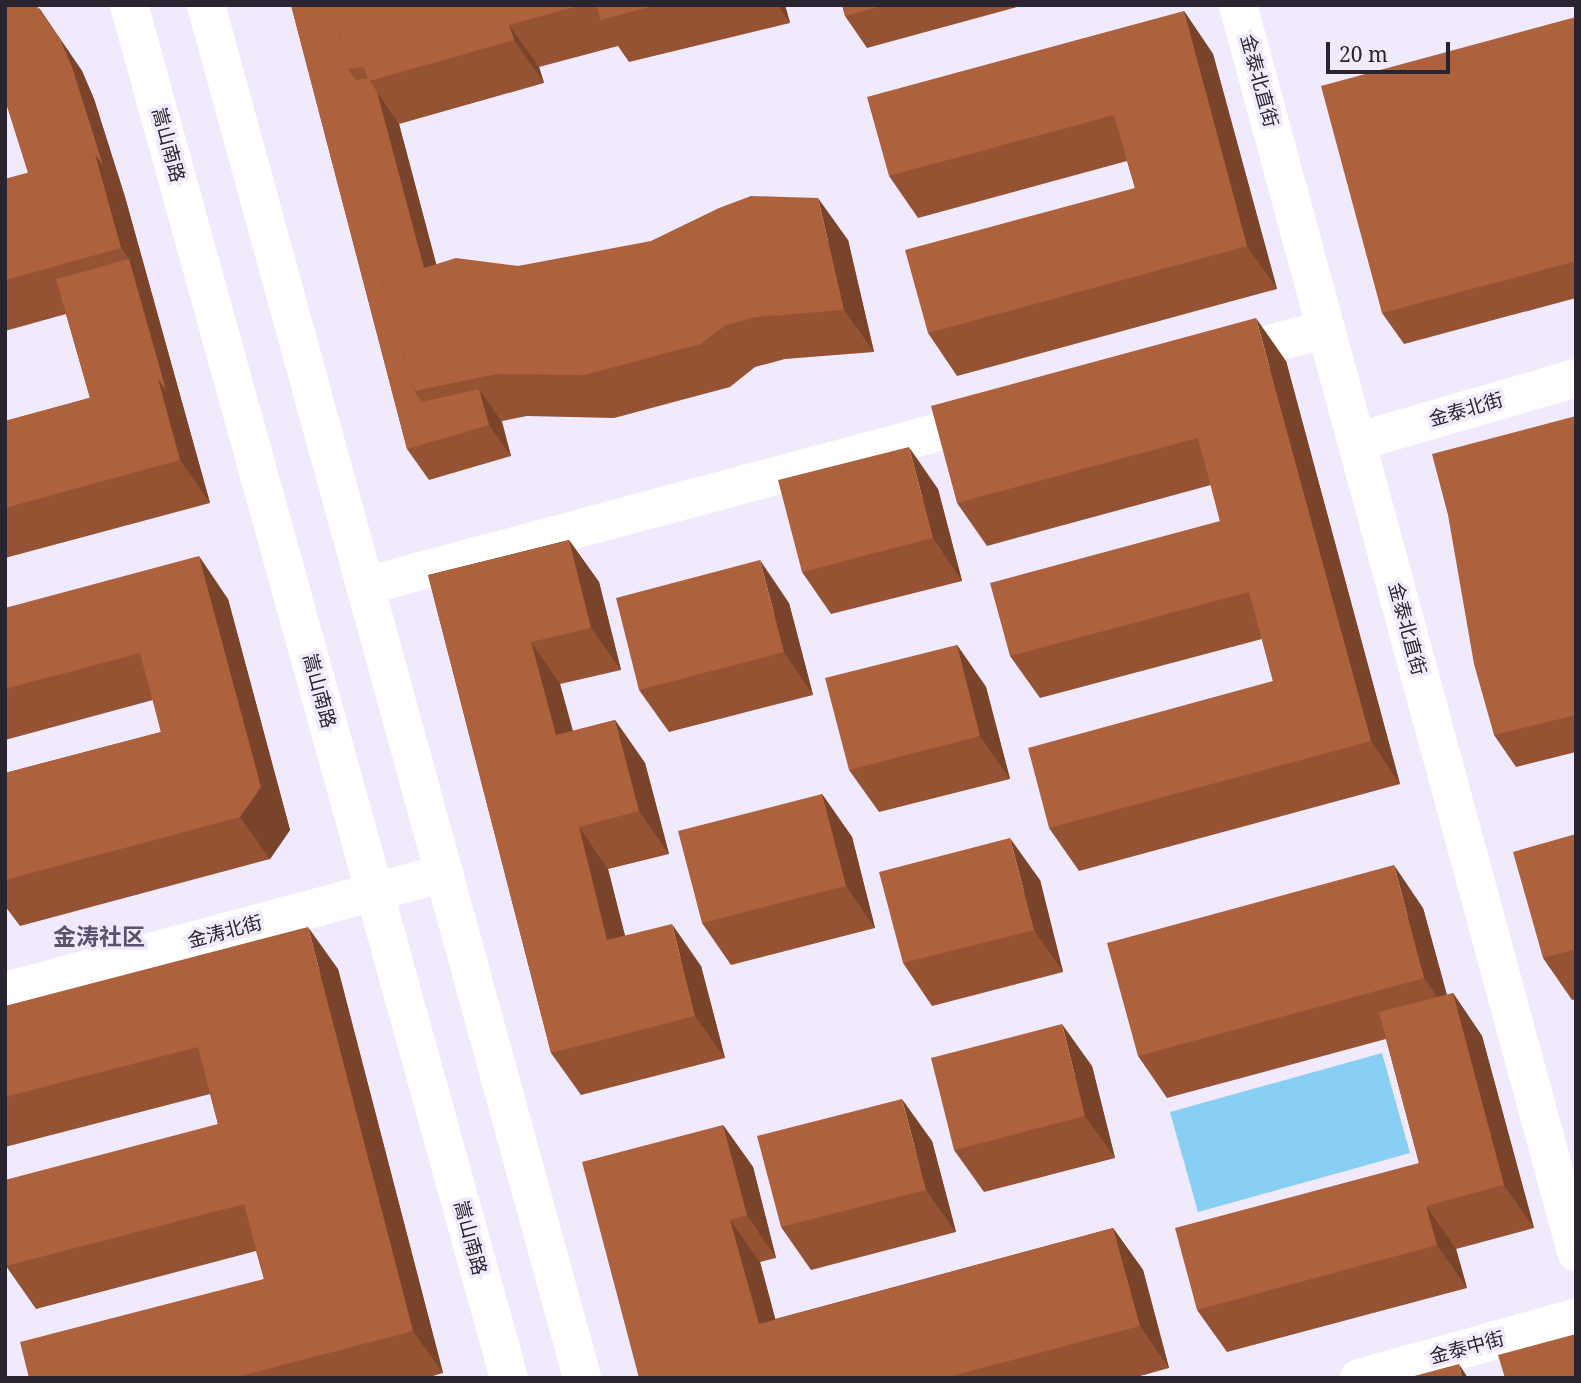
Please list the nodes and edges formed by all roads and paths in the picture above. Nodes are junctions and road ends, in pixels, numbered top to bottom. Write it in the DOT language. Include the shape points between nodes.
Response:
graph roads {
  1 [pos="129,5"];
  2 [pos="206,5"];
  3 [pos="1238,5"];
  4 [pos="1326,329"];
  5 [pos="1192,365"];
  6 [pos="1576,377"];
  7 [pos="1019,411"];
  8 [pos="1356,442"];
  9 [pos="365,586"];
  10 [pos="444,873"];
  11 [pos="374,891"];
  12 [pos="5,991"];
  13 [pos="1576,1252"];
  14 [pos="1576,1318"];
  15 [pos="509,1378"];
  16 [pos="582,1378"];
  17 [pos="1359,1378"];
  1 -- 11 [label="street, 嵩山南路"];
  2 -- 9 [label="street"];
  3 -- 4 [label="street, 金泰北直街"];
  4 -- 5 [label="street"];
  4 -- 8 [label="street, 金泰北直街"];
  6 -- 8 [label="street, 金泰北街"];
  7 -- 9 [label="street"];
  8 -- 13 [label="street, 金泰北直街"];
  9 -- 10 [label="street"];
  10 -- 11 [label="street, 金涛北街"];
  10 -- 16 [label="street"];
  11 -- 12 [label="street, 金涛北街"];
  11 -- 15 [label="street, 嵩山南路"];
  14 -- 17 [label="street, 金泰中街"];
}
